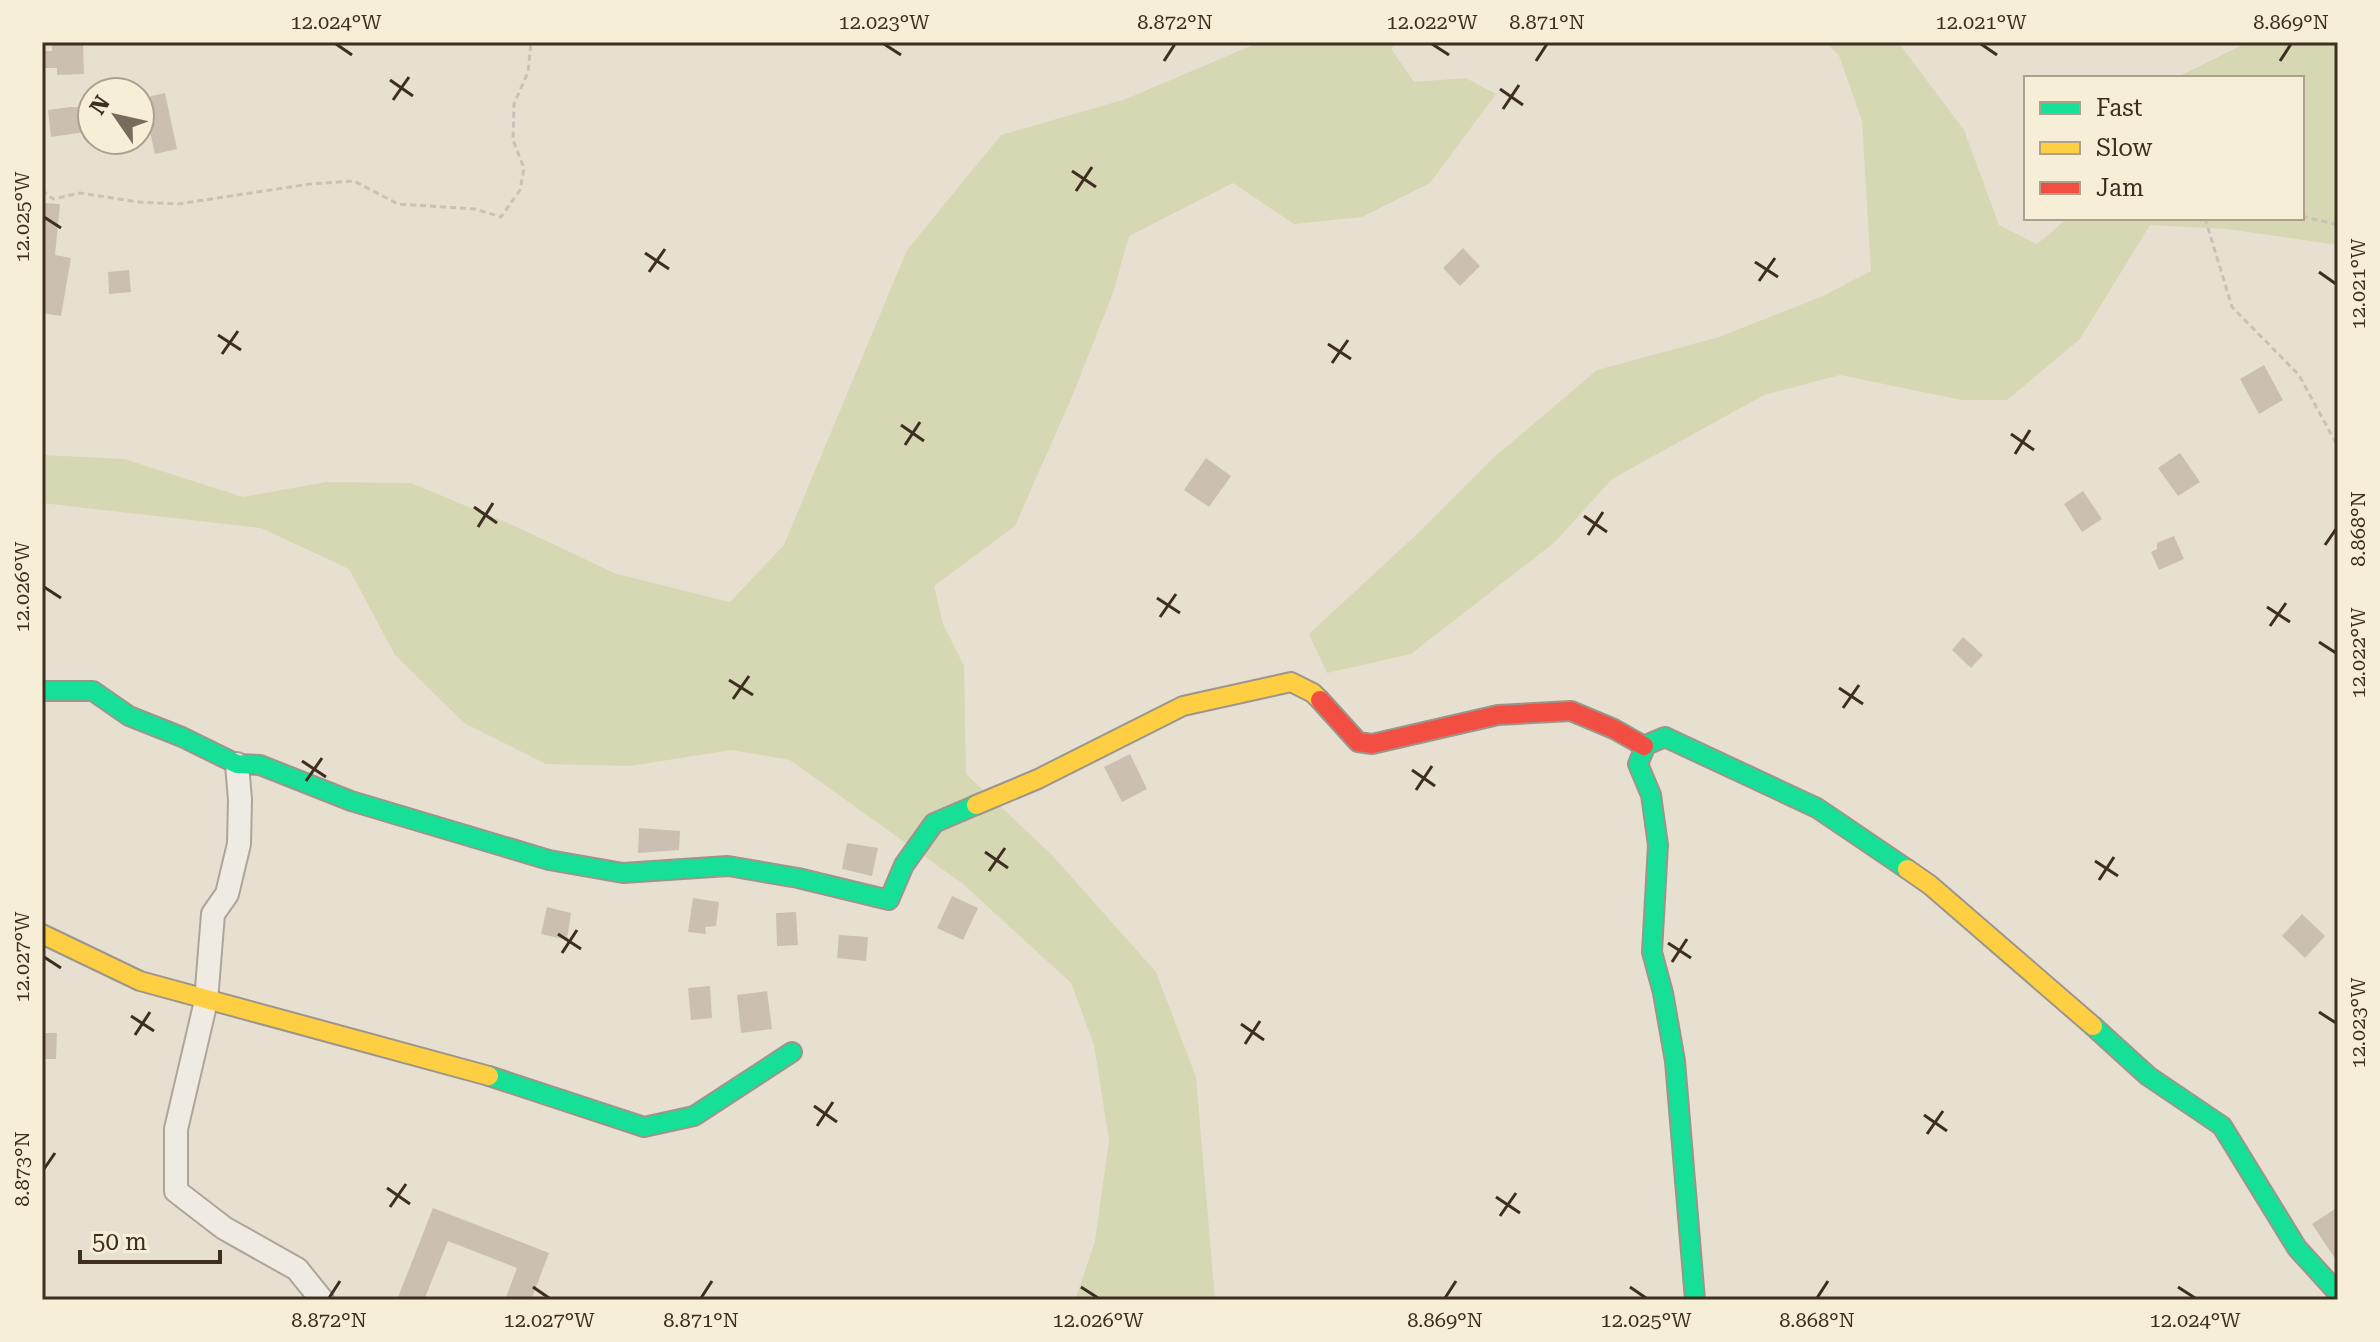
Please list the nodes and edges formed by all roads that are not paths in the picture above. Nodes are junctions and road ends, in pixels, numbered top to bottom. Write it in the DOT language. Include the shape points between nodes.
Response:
graph roads {
  1 [pos="42,691"];
  2 [pos="1644,746"];
  3 [pos="237,764"];
  4 [pos="42,934"];
  5 [pos="206,1001"];
  6 [pos="792,1052"];
  7 [pos="2338,1293"];
  8 [pos="322,1300"];
  9 [pos="1695,1300"];
  1 -- 3 [label="street" via="93,691 129,716"];
  2 -- 3 [label="street" via="1571,711 1498,715 1372,744 1358,742 1313,693 1291,682 1183,706 1038,779 934,823 904,865 889,900 728,866 623,873 549,860 351,801 260,765"];
  2 -- 7 [label="street" via="1665,737 1817,808 1930,885 2148,1076 2222,1126 2297,1248"];
  2 -- 9 [label="street" via="1638,764 1651,795 1658,845 1652,952 1675,1061"];
  3 -- 5 [label="street" via="239,844 227,894 213,914"];
  4 -- 5 [label="street" via="140,981"];
  5 -- 6 [label="street" via="470,1070 644,1127 694,1116"];
  5 -- 8 [label="street" via="176,1129 176,1191 224,1228 297,1269"];
}
